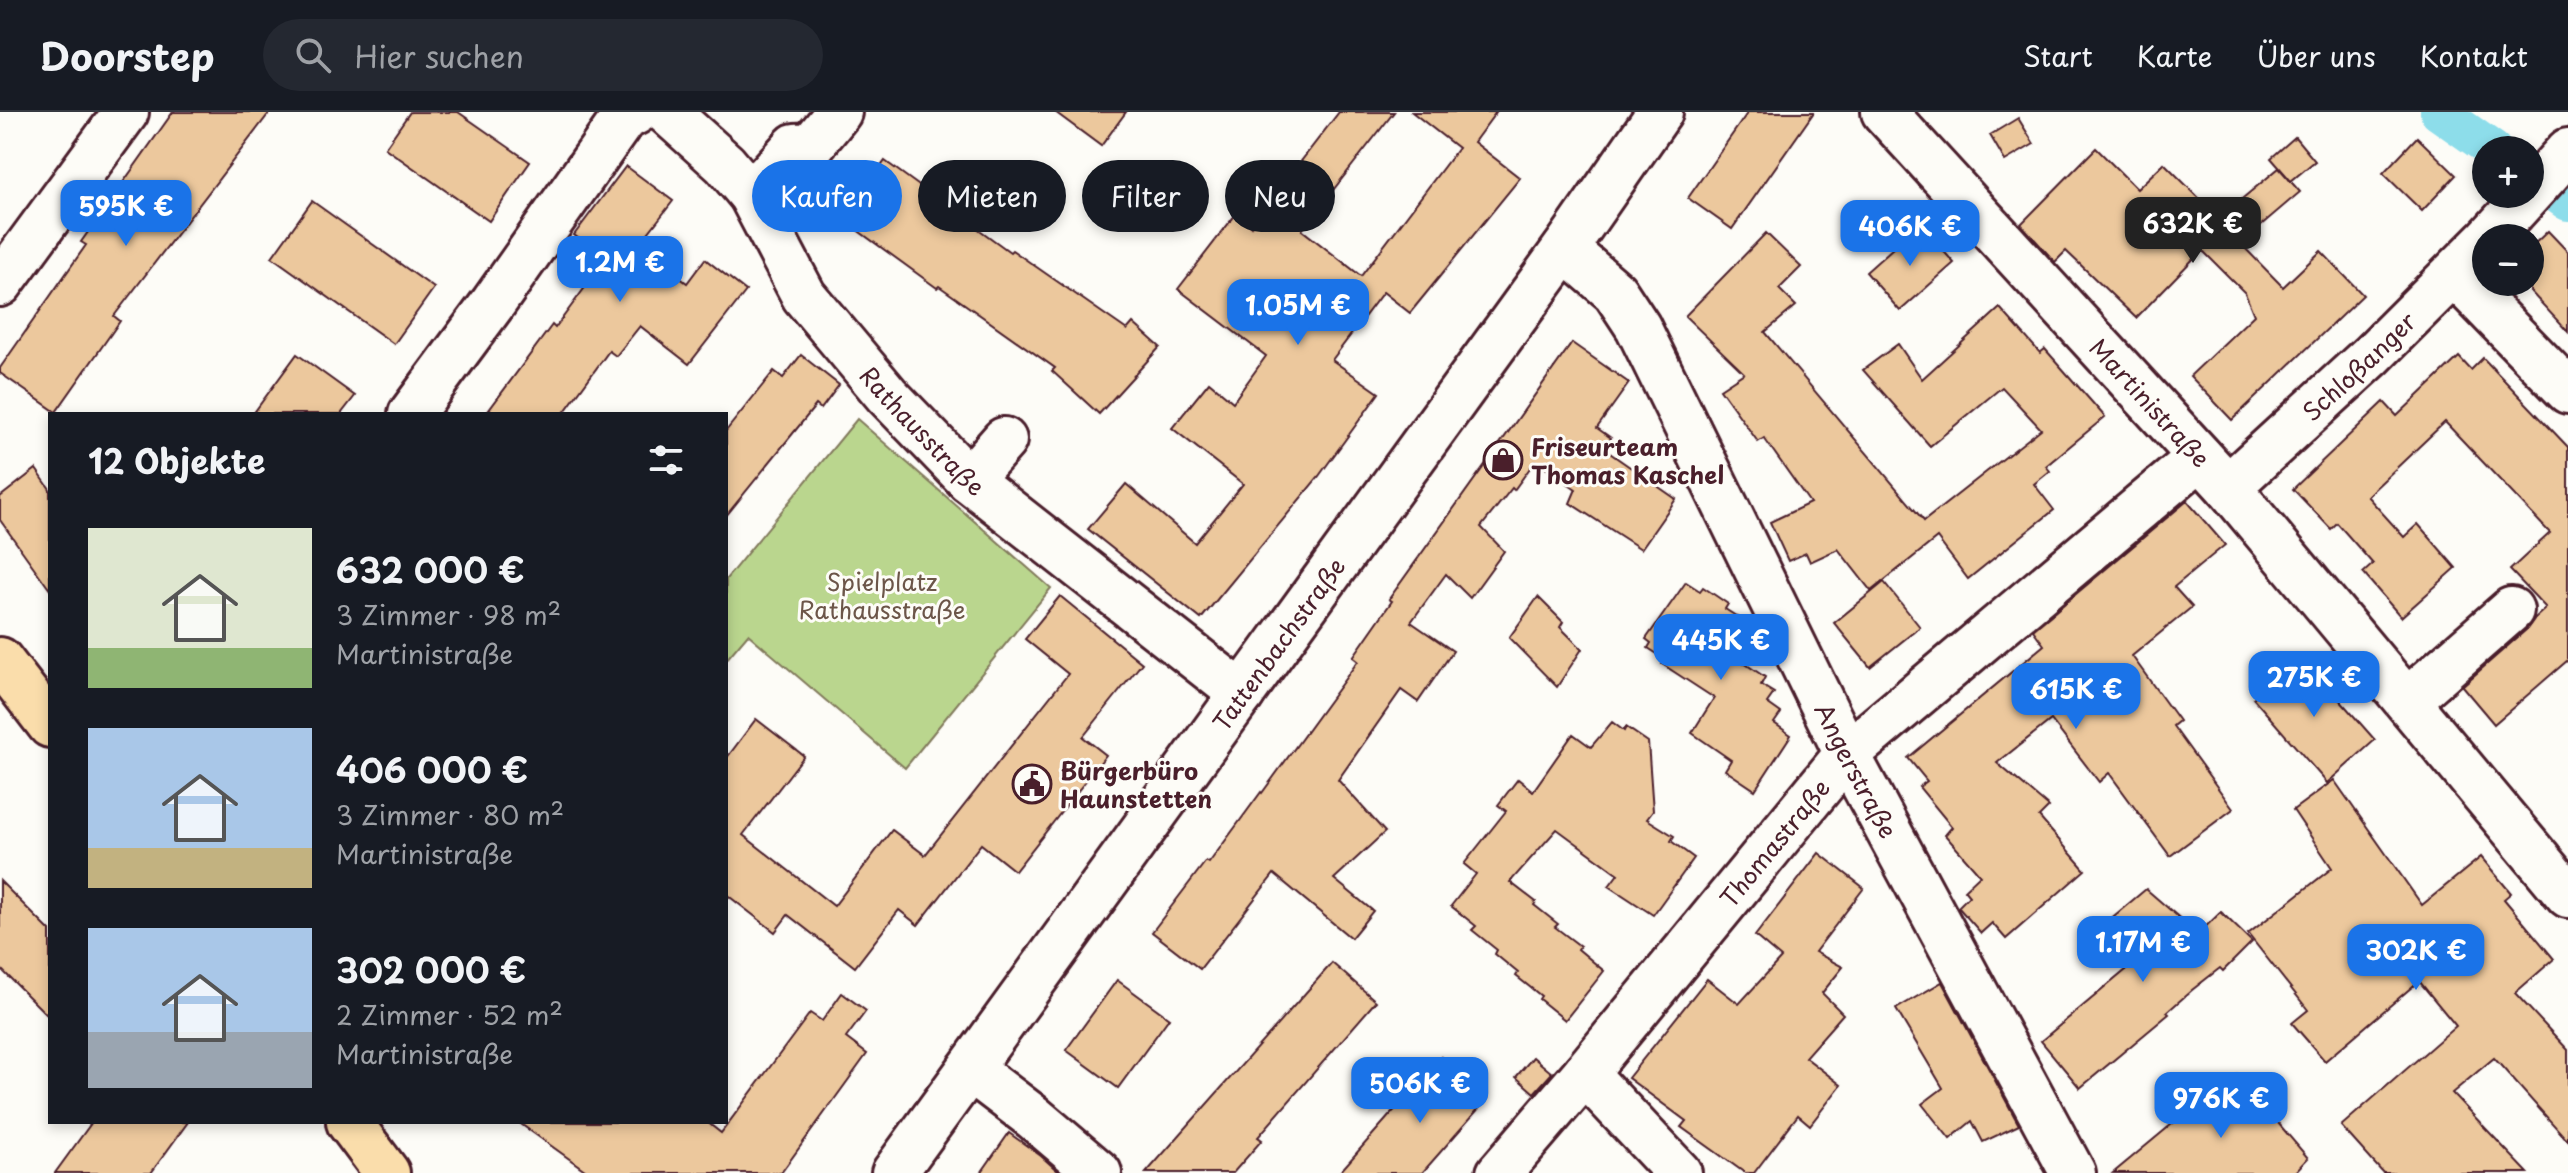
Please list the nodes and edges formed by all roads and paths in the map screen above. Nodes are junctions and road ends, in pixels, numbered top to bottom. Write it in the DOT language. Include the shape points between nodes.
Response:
graph roads {
  1 [pos="126,112"];
  2 [pos="636,112"];
  3 [pos="667,112"];
  4 [pos="839,112"];
  5 [pos="1660,112"];
  6 [pos="1884,112"];
  7 [pos="2566,154"];
  8 [pos="751,195"];
  9 [pos="2503,224"];
  10 [pos="1565,249"];
  11 [pos="2472,256"];
  12 [pos="2454,274"];
  13 [pos="0,284"];
  14 [pos="2568,391"];
  15 [pos="412,412"];
  16 [pos="1004,440"];
  17 [pos="2214,472"];
  18 [pos="969,480"];
  19 [pos="2511,610"];
  20 [pos="0,660"];
  21 [pos="1242,694"];
  22 [pos="2407,701"];
  23 [pos="48,722"];
  24 [pos="1847,754"];
  25 [pos="2568,895"];
  26 [pos="970,1069"];
  27 [pos="1585,1073"];
  28 [pos="350,1124"];
  29 [pos="387,1173"];
  30 [pos="894,1173"];
  31 [pos="1099,1173"];
  32 [pos="1499,1173"];
  33 [pos="1679,1173"];
  34 [pos="2073,1173"];
  1 -- 13 [label="street"];
  2 -- 15 [label="street" via="623,119"];
  3 -- 8 [label="street, Rathausstraße"];
  4 -- 8 [label="street" via="812,145 795,146"];
  5 -- 10 [label="street, Tattenbachstraße"];
  6 -- 17 [label="street, Martinistraße"];
  7 -- 9 [label="street, Schloßanger"];
  8 -- 18 [label="street, Rathausstraße" via="804,296 887,395"];
  10 -- 21 [label="street, Tattenbachstraße"];
  10 -- 24 [label="street, Angerstraße" via="1615,292 1638,327"];
  11 -- 12 [label="street, Schloßanger"];
  12 -- 14 [label="street"];
  12 -- 17 [label="street, Schloßanger" via="2372,355"];
  16 -- 18 [label="street"];
  17 -- 22 [label="street, Martinistraße"];
  17 -- 24 [label="street, Thomastraße"];
  18 -- 21 [label="street, Rathausstraße"];
  19 -- 22 [label="street"];
  20 -- 23 [label="main road"];
  21 -- 26 [label="street, Tattenbachstraße"];
  22 -- 25 [label="street, Martinistraße"];
  24 -- 27 [label="street, Thomastraße"];
  24 -- 34 [label="street, Angerstraße"];
  26 -- 30 [label="street, Tattenbachstraße"];
  26 -- 31 [label="street"];
  27 -- 32 [label="street, Thomastraße"];
  27 -- 33 [label="street"];
  28 -- 29 [label="main road"];
}
